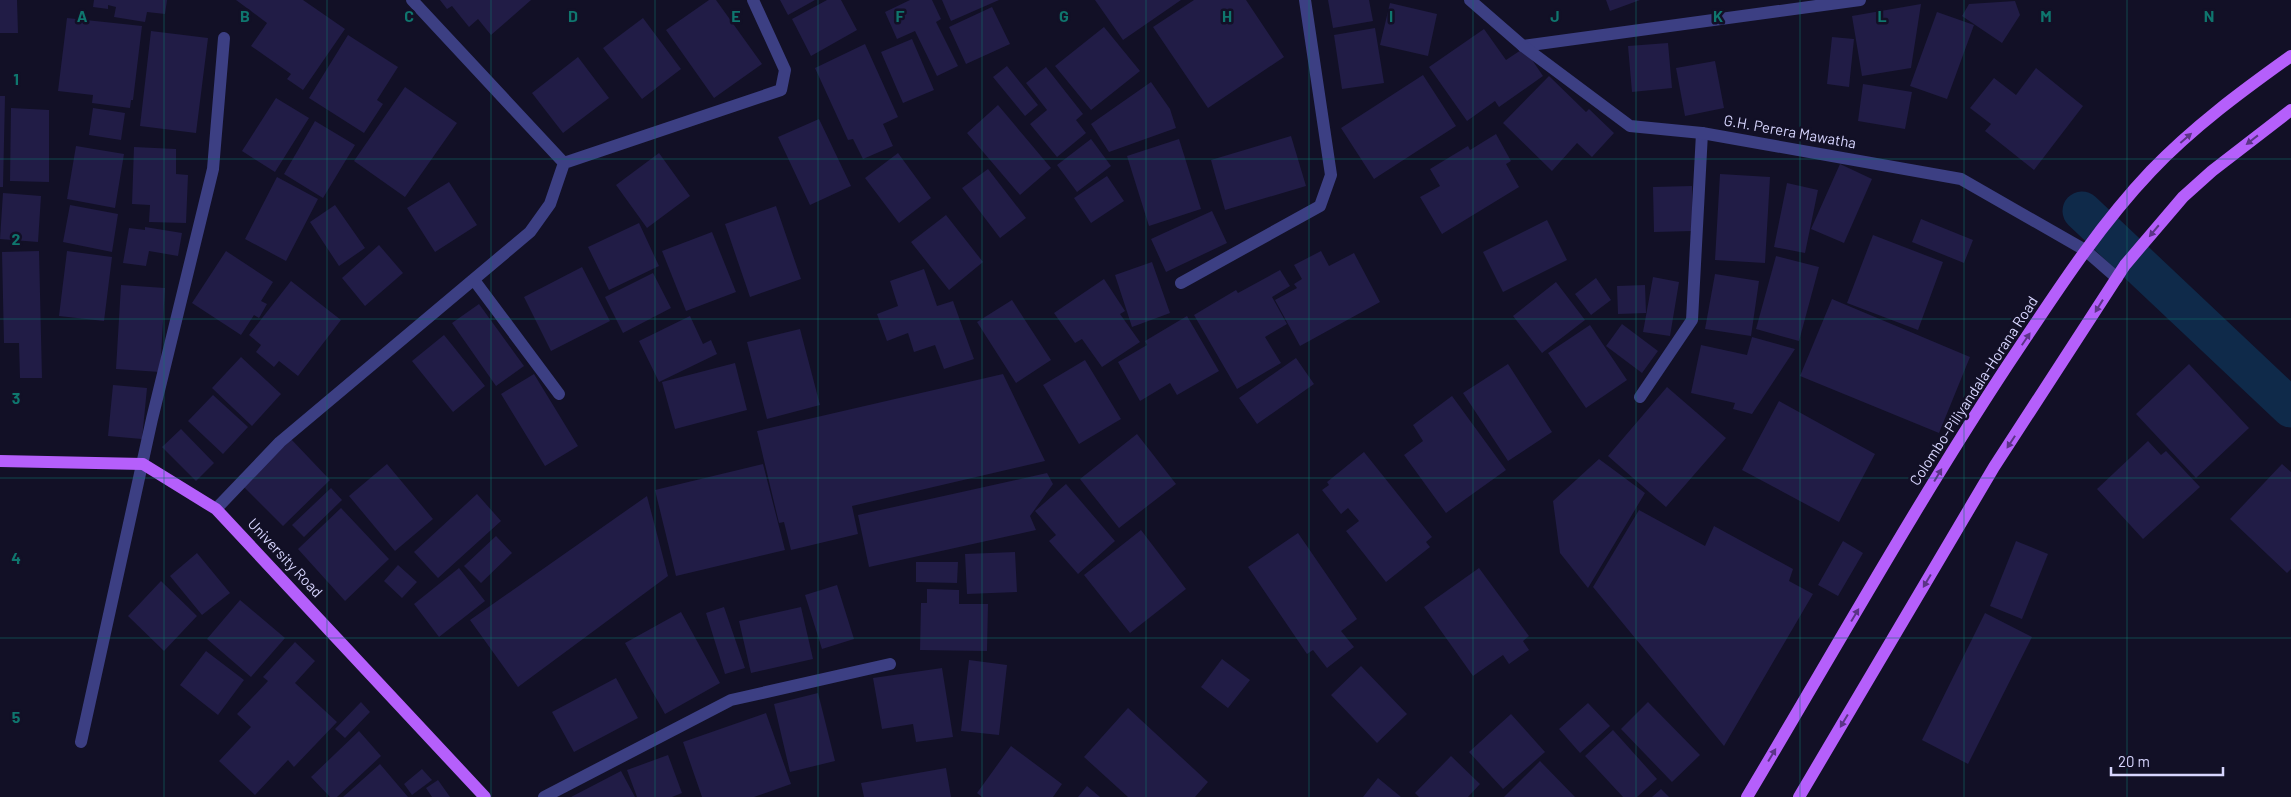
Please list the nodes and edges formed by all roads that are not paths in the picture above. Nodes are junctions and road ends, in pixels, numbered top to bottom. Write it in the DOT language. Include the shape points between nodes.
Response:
graph roads {
  1 [pos="412,0"];
  2 [pos="753,0"];
  3 [pos="1305,0"];
  4 [pos="1470,0"];
  5 [pos="1860,0"];
  6 [pos="224,38"];
  7 [pos="1523,46"];
  8 [pos="2291,56"];
  9 [pos="2291,110"];
  10 [pos="1702,133"];
  11 [pos="564,163"];
  12 [pos="2085,250"];
  13 [pos="2117,278"];
  14 [pos="474,280"];
  15 [pos="1181,283"];
  16 [pos="559,394"];
  17 [pos="1640,397"];
  18 [pos="0,461"];
  19 [pos="143,464"];
  20 [pos="216,508"];
  21 [pos="890,664"];
  22 [pos="81,742"];
  23 [pos="485,797"];
  24 [pos="544,797"];
  25 [pos="1747,797"];
  26 [pos="1799,797"];
  1 -- 11 [label="street"];
  2 -- 11 [label="street" via="785,70 781,90"];
  3 -- 15 [label="street" via="1331,175 1320,206"];
  4 -- 7 [label="street, G.H. Perera Mawatha"];
  5 -- 7 [label="street"];
  6 -- 19 [label="street" via="213,170"];
  7 -- 10 [label="street, G.H. Perera Mawatha" via="1630,126"];
  12 -- 8 [label="main road, Colombo-Piliyandala-Horana Road, one-way" via="2151,171 2230,100"];
  9 -- 13 [label="main road, one-way" via="2183,197"];
  10 -- 12 [label="street, G.H. Perera Mawatha" via="1961,179"];
  10 -- 17 [label="street" via="1692,320"];
  11 -- 14 [label="street" via="550,204 530,232"];
  12 -- 13 [label="street, G.H. Perera Mawatha"];
  25 -- 12 [label="main road, Colombo-Piliyandala-Horana Road, one-way" via="1957,443"];
  13 -- 26 [label="main road, one-way" via="1994,467"];
  14 -- 16 [label="street"];
  14 -- 20 [label="street" via="280,442"];
  18 -- 19 [label="main road, University Road"];
  19 -- 20 [label="main road, University Road"];
  19 -- 22 [label="street"];
  20 -- 23 [label="main road, University Road"];
  21 -- 24 [label="street" via="731,700"];
}
